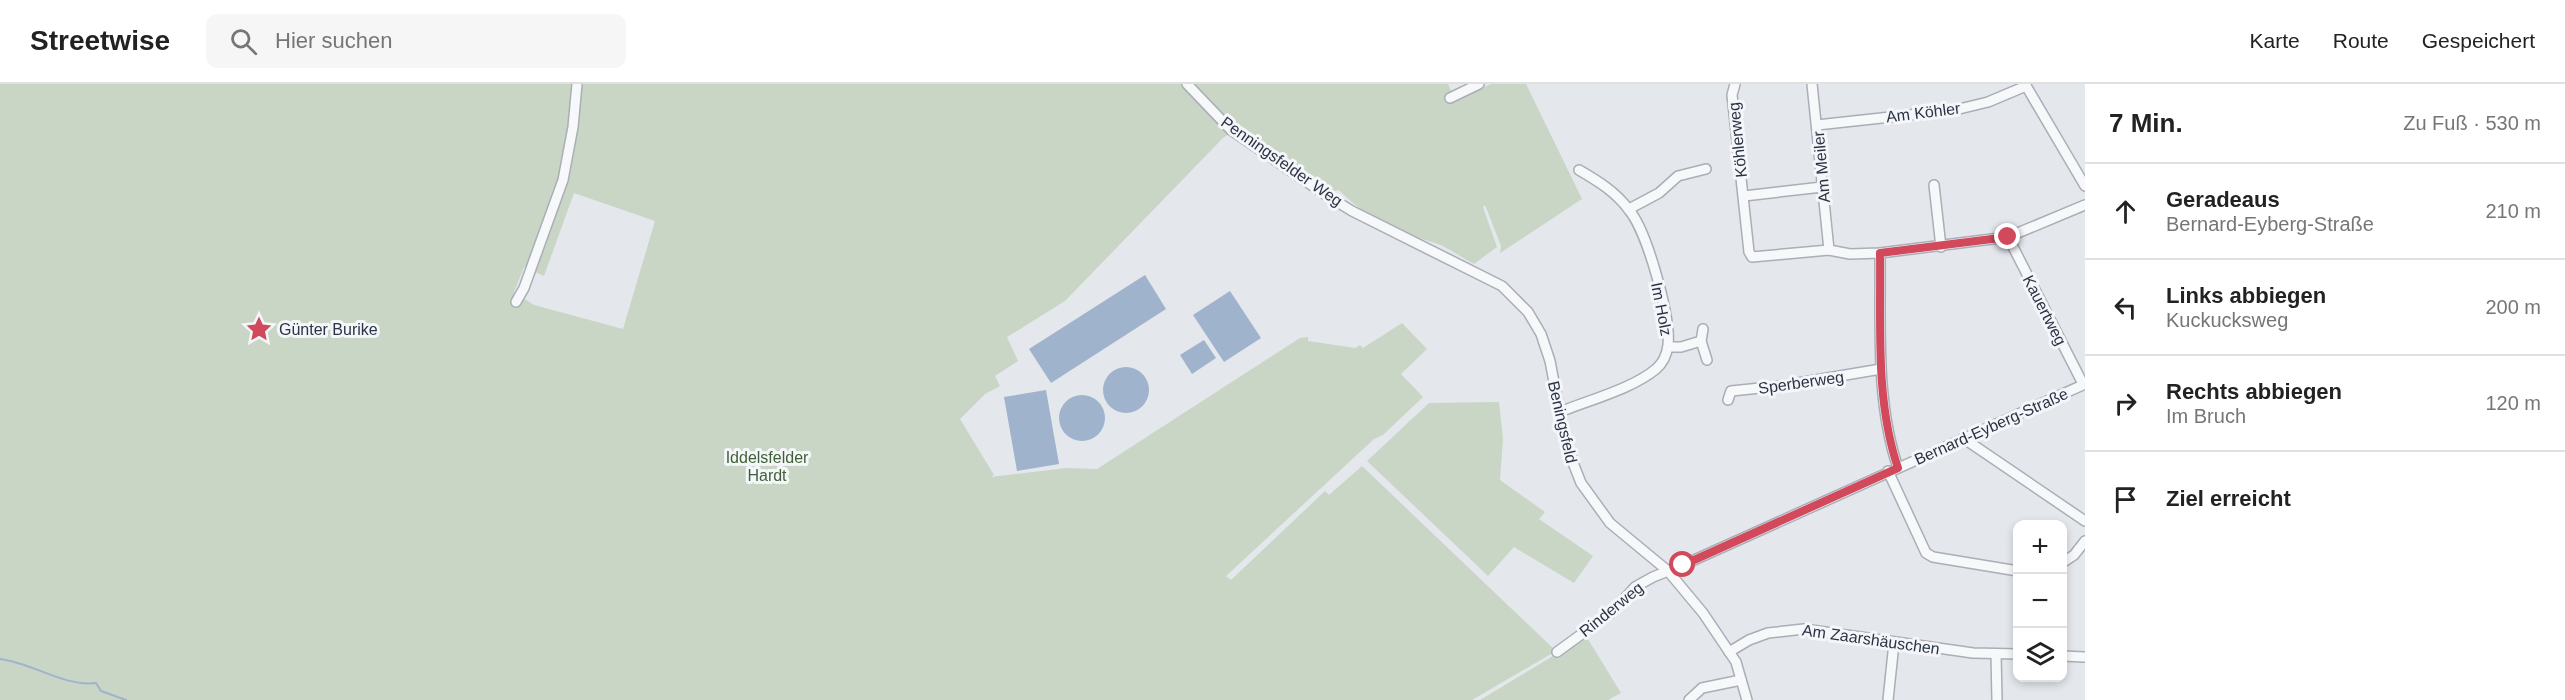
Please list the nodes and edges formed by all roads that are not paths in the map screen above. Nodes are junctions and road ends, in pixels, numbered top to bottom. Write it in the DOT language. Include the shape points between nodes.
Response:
graph roads {
  1 [pos="577,84"];
  2 [pos="1187,84"];
  3 [pos="1479,84"];
  4 [pos="1735,84"];
  5 [pos="1812,84"];
  6 [pos="2026,85"];
  7 [pos="1450,98"];
  8 [pos="1817,125"];
  9 [pos="1706,169"];
  10 [pos="1579,170"];
  11 [pos="1934,184"];
  12 [pos="2085,186"];
  13 [pos="1822,187"];
  14 [pos="1744,196"];
  15 [pos="2085,205"];
  16 [pos="1629,209"];
  17 [pos="1352,211"];
  18 [pos="2008,237"];
  19 [pos="1941,246"];
  20 [pos="1829,250"];
  21 [pos="1880,253"];
  22 [pos="516,302"];
  23 [pos="1703,329"];
  24 [pos="1701,341"];
  25 [pos="1668,347"];
  26 [pos="1707,360"];
  27 [pos="1881,369"];
  28 [pos="2084,384"];
  29 [pos="1728,400"];
  30 [pos="1560,412"];
  31 [pos="1963,438"];
  32 [pos="1893,469"];
  33 [pos="2085,521"];
  34 [pos="2085,542"];
  35 [pos="2067,560"];
  36 [pos="2013,570"];
  37 [pos="1668,571"];
  38 [pos="1894,643"];
  39 [pos="1557,652"];
  40 [pos="1730,652"];
  41 [pos="1996,654"];
  42 [pos="2013,654"];
  43 [pos="2067,656"];
  44 [pos="2085,657"];
  45 [pos="1741,680"];
  46 [pos="1689,700"];
  47 [pos="1747,700"];
  48 [pos="1888,700"];
  49 [pos="1997,700"];
  1 -- 22 [label="street" via="563,180"];
  2 -- 17 [label="street, Penningsfelder Weg" via="1231,129"];
  3 -- 7 [label="street"];
  4 -- 14 [label="street, Köhlerweg" via="1732,95"];
  5 -- 8 [label="street, Am Meiler"];
  6 -- 8 [label="street, Am Köhler" via="1988,102 1955,110"];
  6 -- 12 [label="street"];
  8 -- 13 [label="street, Am Meiler"];
  9 -- 16 [label="street" via="1678,176 1659,193"];
  10 -- 16 [label="street, Im Holz" via="1608,188"];
  11 -- 19 [label="street"];
  13 -- 14 [label="street, Köhlerweg"];
  13 -- 20 [label="street, Am Meiler"];
  14 -- 20 [label="street, Köhlerweg" via="1752,257"];
  15 -- 18 [label="street"];
  16 -- 25 [label="street, Im Holz" via="1652,262 1667,324"];
  17 -- 30 [label="street, Beningsfeld" via="1502,286 1528,312 1541,334"];
  18 -- 19 [label="street"];
  18 -- 28 [label="street, Kauertweg"];
  19 -- 21 [label="street"];
  20 -- 21 [label="street"];
  21 -- 27 [label="street"];
  23 -- 24 [label="street"];
  24 -- 25 [label="street"];
  24 -- 26 [label="street"];
  25 -- 30 [label="street, Im Holz" via="1656,369 1634,383"];
  27 -- 29 [label="street, Sperberweg" via="1731,391"];
  27 -- 32 [label="street"];
  28 -- 31 [label="street, Bernard-Eyberg-Straße"];
  30 -- 37 [label="street, Beningsfeld" via="1574,469 1590,498 1610,523"];
  31 -- 32 [label="street, Bernard-Eyberg-Straße"];
  31 -- 33 [label="street"];
  32 -- 36 [label="street" via="1926,553"];
  32 -- 37 [label="street, Bernard-Eyberg-Straße"];
  34 -- 35 [label="street"];
  37 -- 39 [label="street, Rinderweg" via="1635,587 1612,612"];
  37 -- 40 [label="street, Beningsfeld"];
  38 -- 40 [label="street, Am Zaarshäuschen" via="1785,629 1749,640"];
  38 -- 41 [label="street, Am Zaarshäuschen"];
  38 -- 48 [label="street"];
  40 -- 45 [label="street, Beningsfeld"];
  41 -- 42 [label="street, Am Zaarshäuschen"];
  41 -- 49 [label="street"];
  43 -- 44 [label="street"];
  45 -- 46 [label="street" via="1702,688"];
  45 -- 47 [label="street, Beningsfeld"];
}
